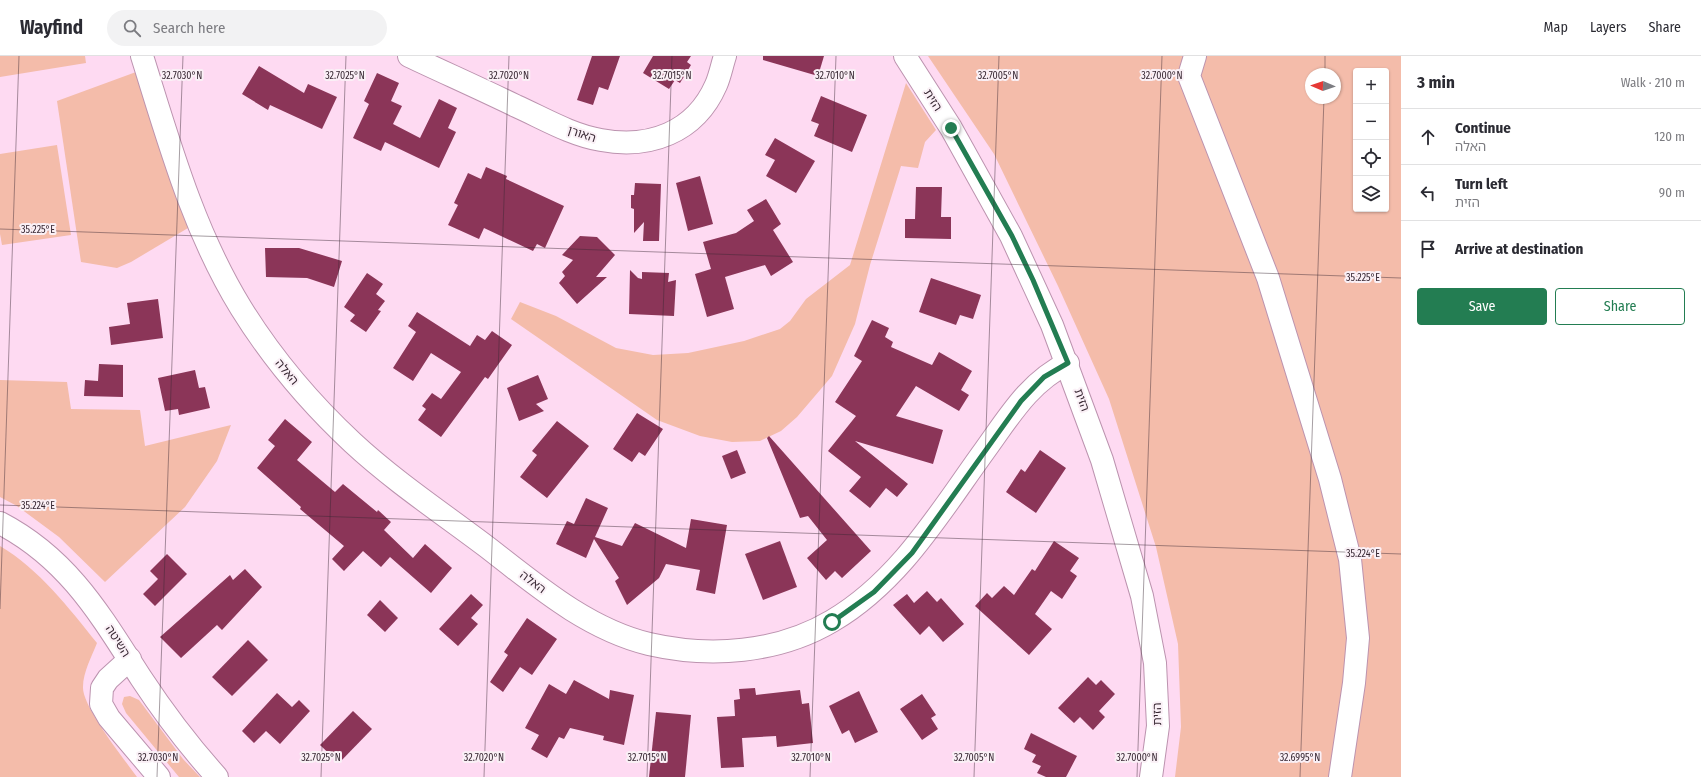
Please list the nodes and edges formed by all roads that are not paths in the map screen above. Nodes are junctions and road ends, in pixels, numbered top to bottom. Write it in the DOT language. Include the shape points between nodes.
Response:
graph roads {
  1 [pos="142,56"];
  2 [pos="409,56"];
  3 [pos="725,56"];
  4 [pos="905,56"];
  5 [pos="1195,56"];
  6 [pos="1068,363"];
  7 [pos="0,523"];
  8 [pos="130,659"];
  9 [pos="159,777"];
  10 [pos="217,777"];
  11 [pos="1150,777"];
  12 [pos="1340,777"];
  1 -- 6 [label="street, האלה" via="200,230 240,307 292,380 355,445 557,600 600,626 646,643 693,652 741,651 787,641 832,622 874,592 912,553 1021,401 1044,377"];
  2 -- 3 [label="street, האורן" via="566,129 600,140 631,143 659,139 688,123 702,109 716,85"];
  4 -- 6 [label="street, הזית" via="951,128 1012,236"];
  5 -- 12 [label="street" via="1189,76 1268,278 1330,479 1350,559 1358,638"];
  6 -- 11 [label="street, הזית" via="1116,505 1142,596 1155,663 1158,726"];
  7 -- 8 [label="street, השיטה" via="49,556 81,589"];
  8 -- 9 [label="street" via="102,688 101,704 108,718"];
  8 -- 10 [label="street, השיטה" via="174,725"];
}
